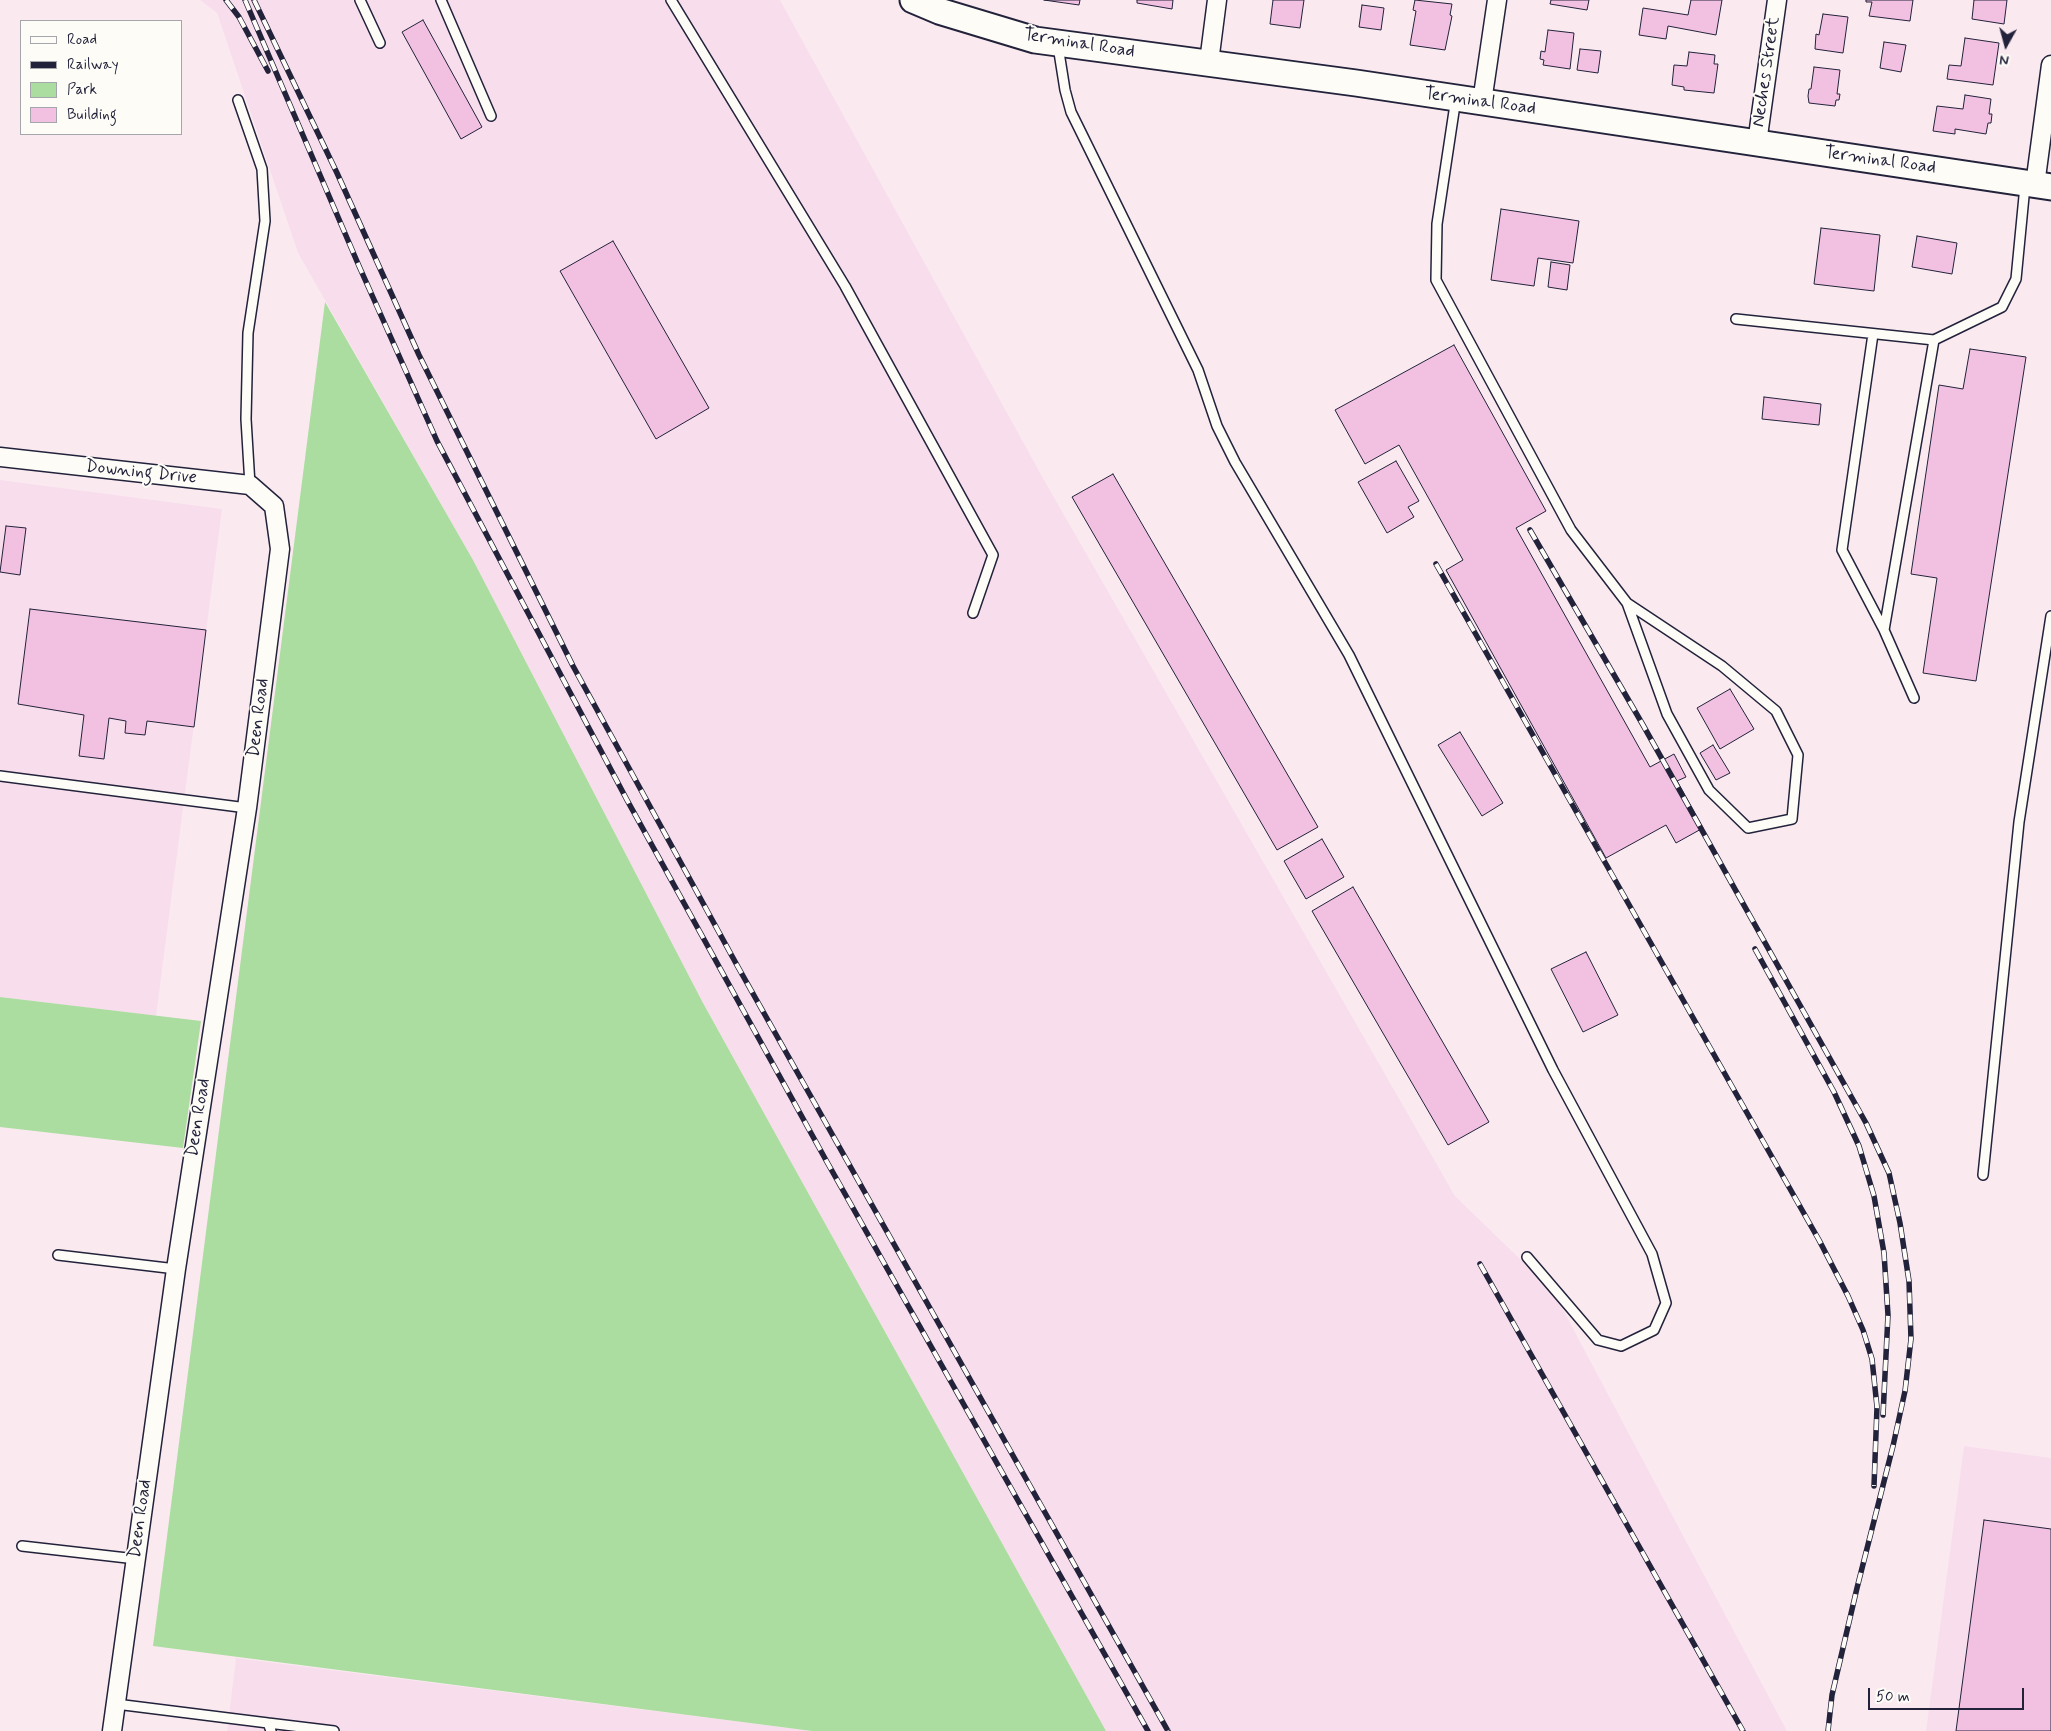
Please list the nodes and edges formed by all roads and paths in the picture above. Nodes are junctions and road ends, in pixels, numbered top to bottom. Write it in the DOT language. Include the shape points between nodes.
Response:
graph roads {
  1 [pos="360,0"];
  2 [pos="441,0"];
  3 [pos="671,0"];
  4 [pos="913,0"];
  5 [pos="1217,0"];
  6 [pos="1497,0"];
  7 [pos="1777,0"];
  8 [pos="940,5"];
  9 [pos="380,43"];
  10 [pos="1058,43"];
  11 [pos="1209,62"];
  12 [pos="2051,66"];
  13 [pos="1456,98"];
  14 [pos="238,100"];
  15 [pos="1482,102"];
  16 [pos="491,116"];
  17 [pos="1757,143"];
  18 [pos="2037,185"];
  19 [pos="1736,319"];
  20 [pos="1873,334"];
  21 [pos="1934,340"];
  22 [pos="0,457"];
  23 [pos="250,485"];
  24 [pos="1627,603"];
  25 [pos="973,613"];
  26 [pos="2051,616"];
  27 [pos="1884,630"];
  28 [pos="1914,698"];
  29 [pos="0,776"];
  30 [pos="247,808"];
  31 [pos="1984,1175"];
  32 [pos="58,1255"];
  33 [pos="1527,1257"];
  34 [pos="176,1269"];
  35 [pos="22,1546"];
  36 [pos="136,1559"];
  37 [pos="116,1704"];
  38 [pos="270,1727"];
  39 [pos="112,1731"];
  40 [pos="334,1731"];
  1 -- 9 [label="lane"];
  2 -- 16 [label="lane"];
  3 -- 25 [label="lane" via="845,286 993,555"];
  4 -- 8 [label="main road, Terminal Road"];
  5 -- 11 [label="street"];
  6 -- 15 [label="street"];
  7 -- 17 [label="street, Neches Street"];
  8 -- 10 [label="main road, Terminal Road" via="1035,40"];
  10 -- 11 [label="main road, Terminal Road"];
  10 -- 33 [label="lane" via="1071,112 1198,370 1217,426 1235,462 1350,655 1552,1070 1652,1254 1666,1302 1654,1330 1621,1346 1598,1340"];
  11 -- 13 [label="main road, Terminal Road"];
  12 -- 18 [label="street"];
  13 -- 15 [label="main road, Terminal Road"];
  13 -- 24 [label="lane" via="1438,224 1436,280 1571,530"];
  14 -- 23 [label="lane" via="262,169 265,221 248,334 246,419"];
  15 -- 17 [label="main road, Terminal Road"];
  17 -- 18 [label="main road, Terminal Road"];
  18 -- 21 [label="lane" via="2016,279 2002,306"];
  19 -- 20 [label="lane"];
  20 -- 21 [label="lane"];
  20 -- 27 [label="lane" via="1842,550"];
  21 -- 27 [label="lane"];
  22 -- 23 [label="street, Downing Drive"];
  23 -- 30 [label="street, Deen Road" via="274,506 280,548"];
  24 -- 24 [label="lane" via="1722,666 1776,711 1798,755 1792,819 1748,828 1709,790 1667,714"];
  26 -- 31 [label="lane" via="2019,822"];
  27 -- 28 [label="lane"];
  29 -- 30 [label="lane"];
  30 -- 34 [label="street, Deen Road"];
  32 -- 34 [label="lane"];
  34 -- 36 [label="street, Deen Road"];
  35 -- 36 [label="lane"];
  36 -- 37 [label="street, Deen Road"];
  37 -- 38 [label="lane"];
  37 -- 39 [label="street, Deen Road"];
  38 -- 40 [label="lane"];
}
